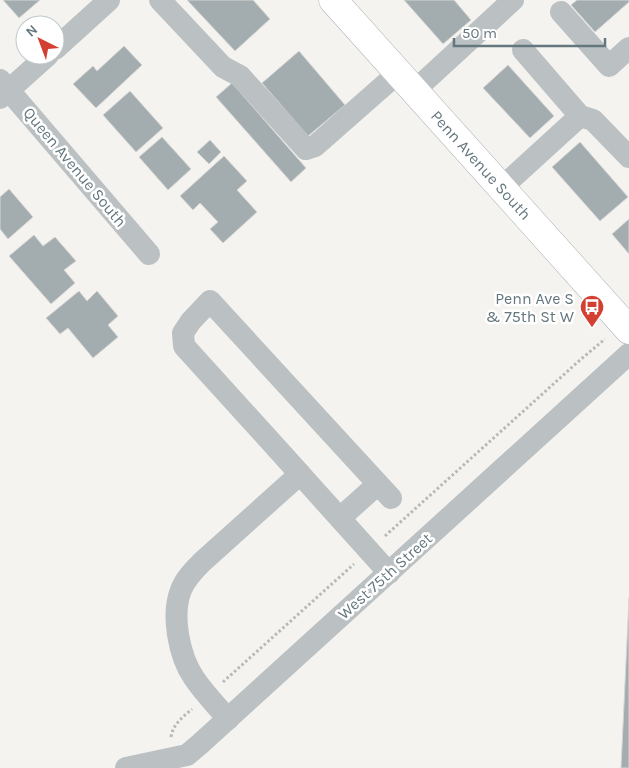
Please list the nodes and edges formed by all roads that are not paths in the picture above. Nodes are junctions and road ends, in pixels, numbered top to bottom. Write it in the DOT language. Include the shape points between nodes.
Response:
graph roads {
  1 [pos="109,0"];
  2 [pos="160,0"];
  3 [pos="333,0"];
  4 [pos="513,0"];
  5 [pos="561,12"];
  6 [pos="65,40"];
  7 [pos="629,48"];
  8 [pos="523,50"];
  9 [pos="35,65"];
  10 [pos="406,82"];
  11 [pos="3,89"];
  12 [pos="580,116"];
  13 [pos="629,156"];
  14 [pos="501,188"];
  15 [pos="149,254"];
  16 [pos="629,330"];
  17 [pos="629,354"];
  18 [pos="300,474"];
  19 [pos="340,518"];
  20 [pos="389,573"];
  21 [pos="228,719"];
  22 [pos="126,768"];
  1 -- 6 [label="street"];
  2 -- 10 [label="street" via="223,67 240,76 306,149 315,146"];
  3 -- 10 [label="main road, Penn Avenue South"];
  4 -- 10 [label="street"];
  5 -- 7 [label="street" via="609,66"];
  8 -- 12 [label="street"];
  9 -- 11 [label="street"];
  10 -- 14 [label="main road, Penn Avenue South"];
  11 -- 15 [label="street, Queen Avenue South"];
  12 -- 13 [label="street" via="594,120"];
  12 -- 14 [label="street"];
  14 -- 16 [label="main road, Penn Avenue South"];
  17 -- 20 [label="street, West 75th Street"];
  18 -- 19 [label="street"];
  18 -- 19 [label="street" via="184,346 183,333 210,301 384,491"];
  18 -- 21 [label="street" via="202,562 181,590 177,632 186,662 192,676"];
  19 -- 20 [label="street"];
  20 -- 21 [label="street, West 75th Street"];
  21 -- 22 [label="street, West 75th Street" via="187,755"];
}
